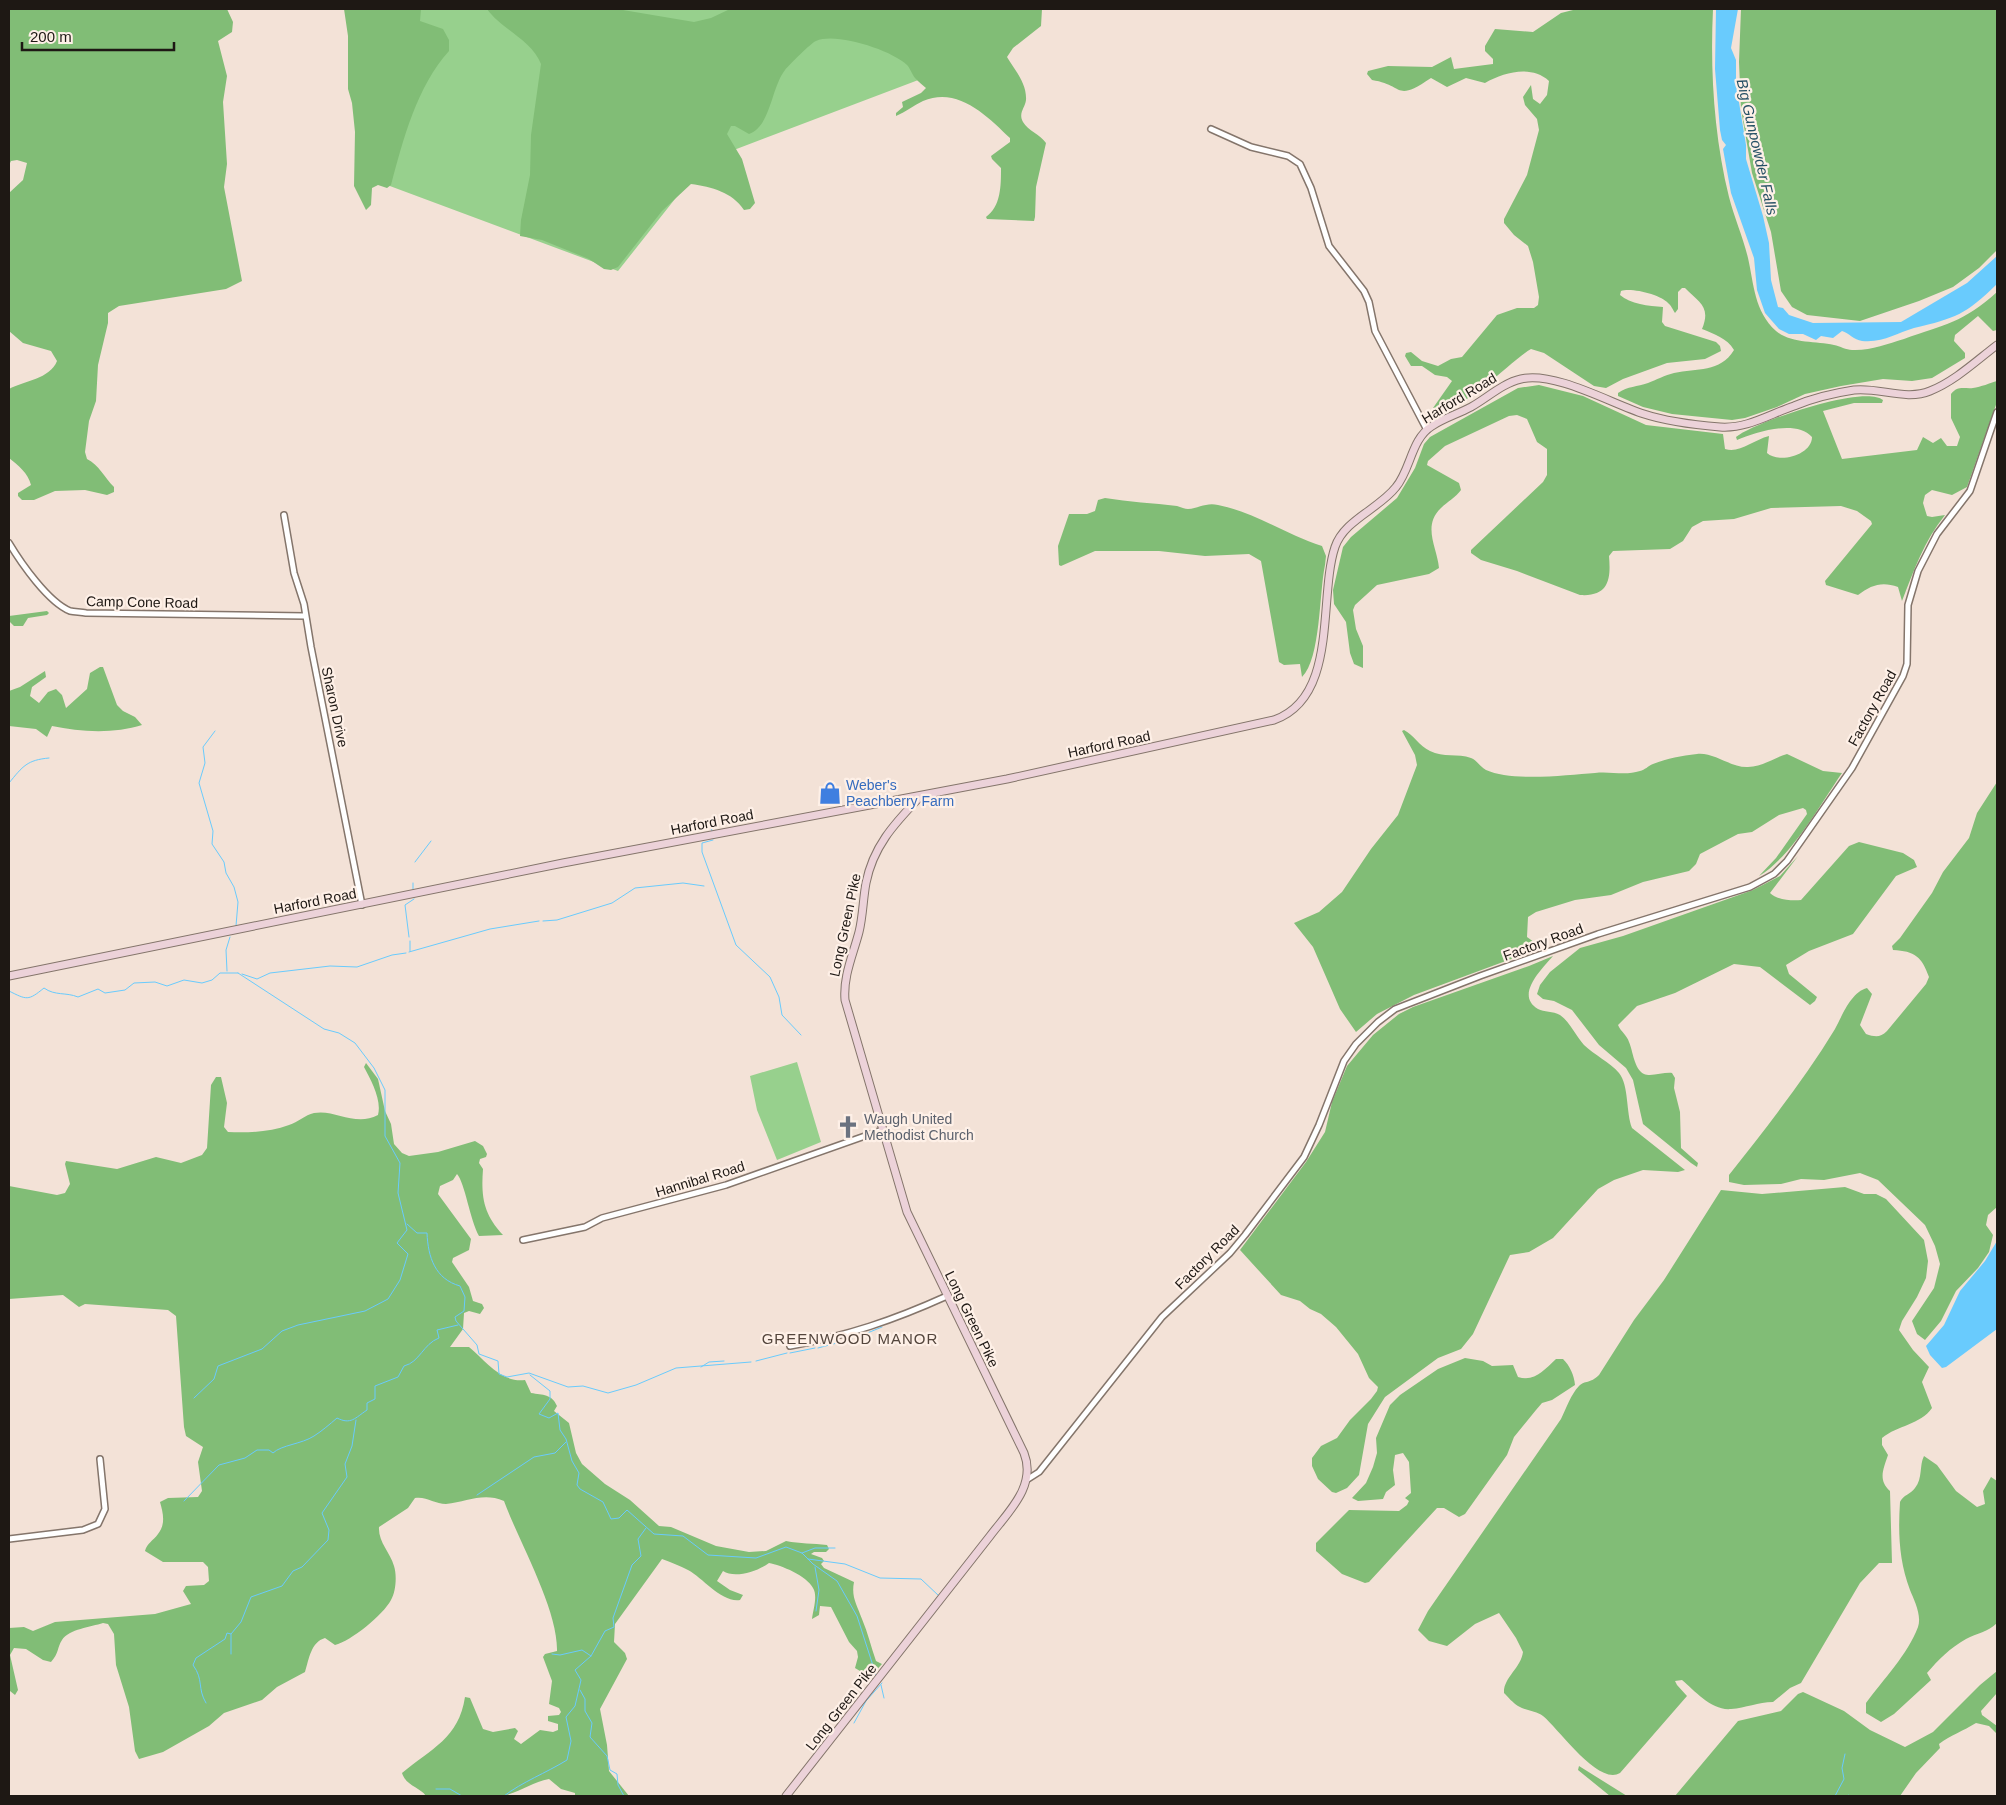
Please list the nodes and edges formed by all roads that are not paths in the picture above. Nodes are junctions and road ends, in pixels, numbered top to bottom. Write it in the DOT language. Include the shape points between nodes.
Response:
graph roads {
  1 [pos="1212,129"];
  2 [pos="1997,345"];
  3 [pos="1997,412"];
  4 [pos="1427,430"];
  5 [pos="284,515"];
  6 [pos="9,543"];
  7 [pos="305,616"];
  8 [pos="918,796"];
  9 [pos="362,905"];
  10 [pos="9,976"];
  11 [pos="882,1130"];
  12 [pos="523,1240"];
  13 [pos="946,1296"];
  14 [pos="790,1346"];
  15 [pos="100,1459"];
  16 [pos="1028,1480"];
  17 [pos="9,1539"];
  18 [pos="786,1796"];
  1 -- 4 [label="street" via="1251,147 1288,156 1300,164 1329,246 1364,291 1375,331"];
  2 -- 4 [label="main road, Harford Road" via="1947,382 1926,393 1847,392 1804,402 1738,426 1712,426 1653,417 1583,390 1532,377 1509,383"];
  3 -- 16 [label="street, Factory Road" via="1970,491 1936,534 1918,571 1908,606 1907,664 1903,676 1852,768 1787,861 1767,879 1750,887 1598,934 1480,976 1401,1007 1378,1022 1344,1061 1304,1156 1245,1235 1162,1317 1039,1472"];
  4 -- 8 [label="main road, Harford Road" via="1396,488 1348,528 1337,542 1318,666 1307,691 1288,713 1274,720 1236,729"];
  5 -- 7 [label="street, Sharon Drive"];
  6 -- 7 [label="street, Camp Cone Road" via="42,587 71,611"];
  7 -- 9 [label="street, Sharon Drive"];
  8 -- 9 [label="main road, Harford Road"];
  8 -- 11 [label="main road, Long Green Pike" via="886,835 873,859 845,981 848,1012"];
  9 -- 10 [label="main road, Harford Road"];
  11 -- 12 [label="street, Hannibal Road" via="726,1185 619,1213 585,1227"];
  11 -- 13 [label="main road, Long Green Pike" via="907,1212"];
  13 -- 14 [label="street" via="878,1325"];
  13 -- 16 [label="main road, Long Green Pike" via="1024,1453"];
  15 -- 17 [label="street" via="105,1509 98,1524 83,1530"];
  16 -- 18 [label="main road, Long Green Pike" via="1018,1499 966,1569"];
}
